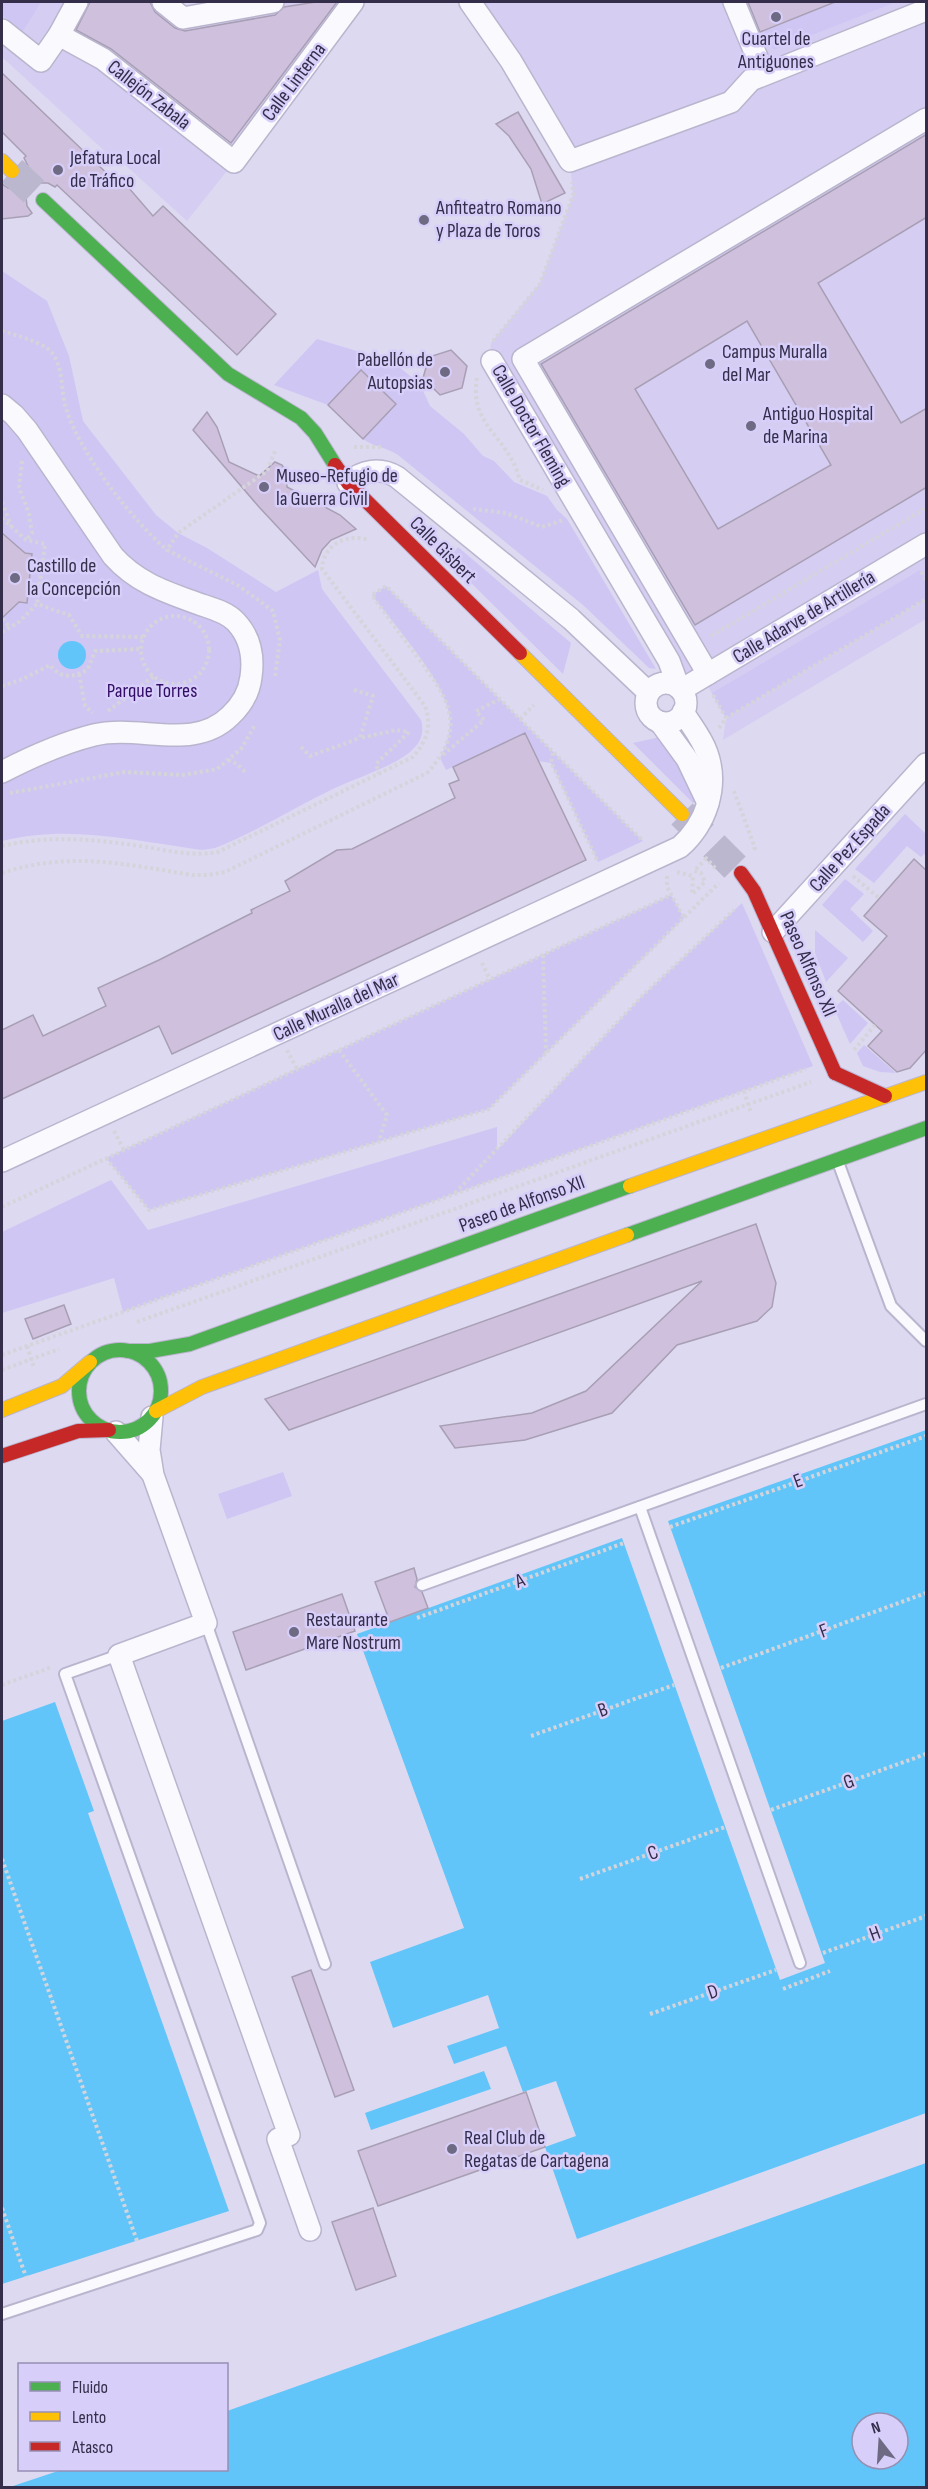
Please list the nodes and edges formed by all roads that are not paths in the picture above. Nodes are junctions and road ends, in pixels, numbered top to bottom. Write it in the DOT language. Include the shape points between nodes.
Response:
graph roads {
  1 [pos="76,2"];
  2 [pos="163,2"];
  3 [pos="273,2"];
  4 [pos="353,2"];
  5 [pos="470,2"];
  6 [pos="734,2"];
  7 [pos="234,5"];
  8 [pos="927,9"];
  9 [pos="2,30"];
  10 [pos="60,35"];
  11 [pos="764,74"];
  12 [pos="927,119"];
  13 [pos="2,161"];
  14 [pos="234,162"];
  15 [pos="12,171"];
  16 [pos="43,200"];
  17 [pos="492,361"];
  18 [pos="2,405"];
  19 [pos="348,483"];
  20 [pos="927,544"];
  21 [pos="708,674"];
  22 [pos="680,689"];
  23 [pos="648,692"];
  24 [pos="683,712"];
  25 [pos="660,722"];
  26 [pos="927,764"];
  27 [pos="2,772"];
  28 [pos="708,804"];
  29 [pos="682,814"];
  30 [pos="741,873"];
  31 [pos="773,932"];
  32 [pos="927,1082"];
  33 [pos="885,1096"];
  34 [pos="927,1128"];
  35 [pos="835,1154"];
  36 [pos="2,1161"];
  37 [pos="927,1341"];
  38 [pos="128,1351"];
  39 [pos="91,1361"];
  40 [pos="927,1404"];
  41 [pos="2,1410"];
  42 [pos="154,1414"];
  43 [pos="113,1431"];
  44 [pos="2,1456"];
  45 [pos="153,1475"];
  46 [pos="640,1507"];
  47 [pos="422,1585"];
  48 [pos="206,1623"];
  49 [pos="119,1654"];
  50 [pos="800,1963"];
  51 [pos="325,1964"];
  52 [pos="310,2230"];
  53 [pos="2,2314"];
  1 -- 10 [label="street"];
  2 -- 7 [label="street" via="183,18"];
  3 -- 7 [label="street"];
  4 -- 14 [label="street, Calle Linterna"];
  5 -- 11 [label="street" via="511,61 570,161 731,102 751,80"];
  6 -- 11 [label="street"];
  8 -- 11 [label="street"];
  9 -- 10 [label="street" via="41,61"];
  10 -- 14 [label="street, Callejón Zabala" via="103,59"];
  12 -- 21 [label="street" via="523,359"];
  13 -- 15 [label="main road"];
  16 -- 19 [label="main road, Calle Gisbert" via="228,374 301,417"];
  17 -- 22 [label="street, Calle Doctor Fleming" via="669,661"];
  18 -- 27 [label="street" via="27,430 125,569 156,589 234,620 252,650 249,688 239,707 205,733 95,735 38,753"];
  19 -- 23 [label="street" via="366,472 385,471 397,477 571,619"];
  19 -- 29 [label="main road, Calle Gisbert"];
  20 -- 21 [label="street, Calle Adarve de Artillería"];
  21 -- 22 [label="street, Calle Adarve de Artillería"];
  22 -- 23 [label="street" via="668,683 658,684"];
  22 -- 24 [label="street" via="686,701"];
  23 -- 25 [label="street" via="648,714"];
  24 -- 25 [label="street" via="673,722"];
  24 -- 28 [label="street" via="708,754"];
  25 -- 28 [label="street" via="687,759"];
  26 -- 31 [label="street, Calle Pez Espada"];
  28 -- 36 [label="street, Calle Muralla del Mar" via="696,832 674,862"];
  30 -- 31 [label="main road, Paseo Alfonso XII"];
  31 -- 33 [label="main road, Paseo Alfonso XII" via="832,1073"];
  32 -- 33 [label="main road, Paseo de Alfonso XII"];
  33 -- 38 [label="main road, Paseo de Alfonso XII" via="190,1344"];
  34 -- 35 [label="main road"];
  35 -- 37 [label="lane" via="891,1306"];
  35 -- 42 [label="main road" via="202,1387"];
  38 -- 39 [label="main road" via="112,1350"];
  38 -- 42 [label="main road" via="142,1356 157,1373 161,1396"];
  39 -- 41 [label="main road" via="62,1386"];
  39 -- 43 [label="main road" via="82,1374 79,1397 89,1418"];
  40 -- 46 [label="lane"];
  42 -- 43 [label="main road" via="139,1427"];
  42 -- 45 [label="street" via="149,1450"];
  43 -- 44 [label="main road" via="78,1431"];
  43 -- 45 [label="street"];
  45 -- 48 [label="street"];
  46 -- 47 [label="lane"];
  46 -- 50 [label="lane"];
  48 -- 49 [label="street"];
  48 -- 51 [label="lane"];
  49 -- 52 [label="street" via="289,2135 278,2139"];
  49 -- 53 [label="lane" via="65,1674 260,2223 257,2230"];
}
